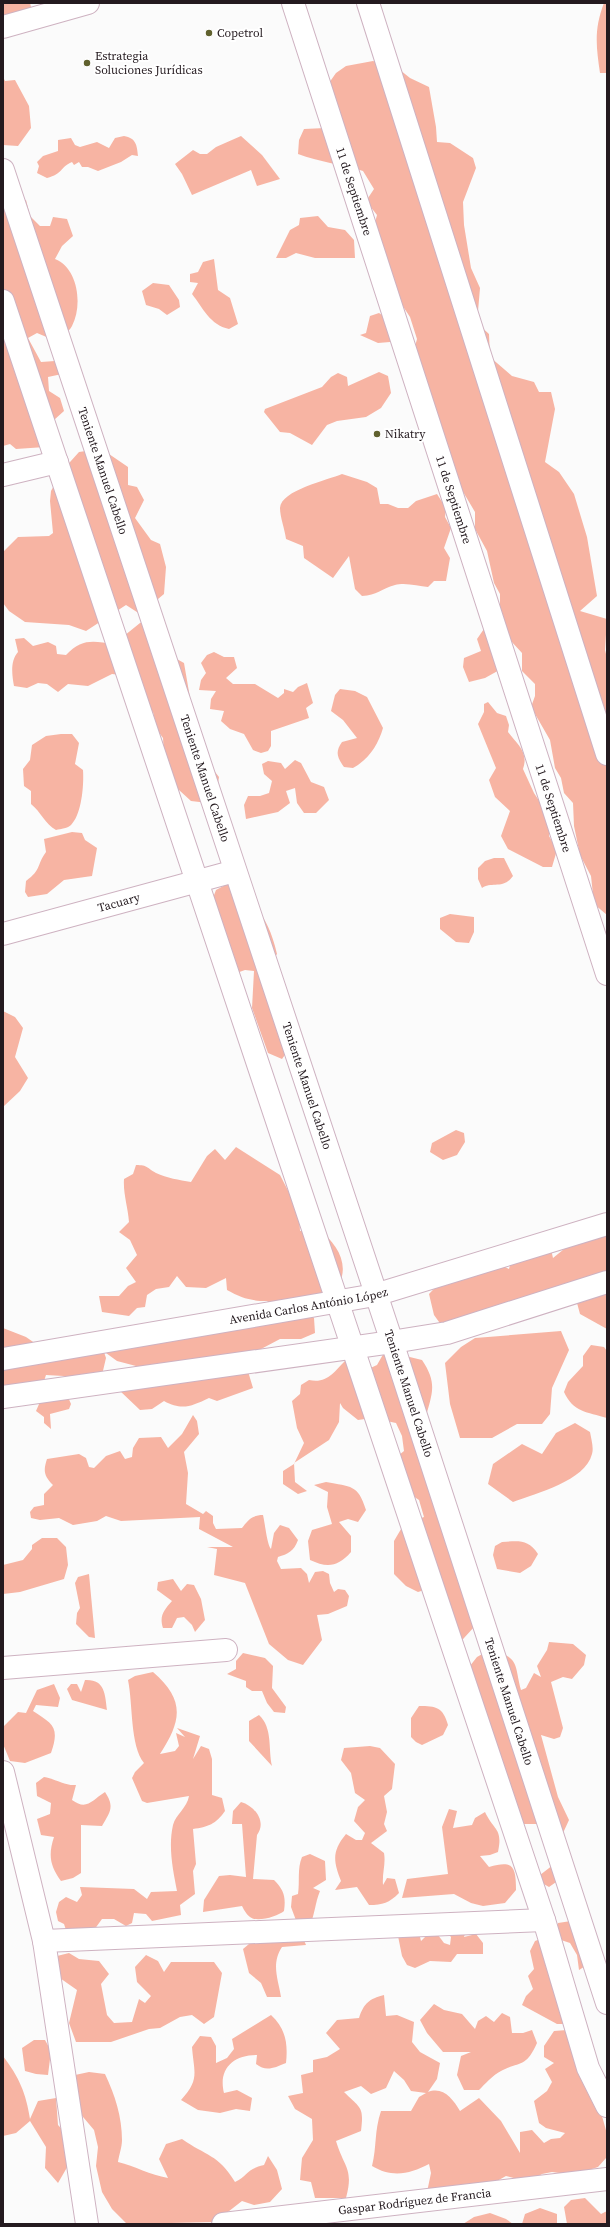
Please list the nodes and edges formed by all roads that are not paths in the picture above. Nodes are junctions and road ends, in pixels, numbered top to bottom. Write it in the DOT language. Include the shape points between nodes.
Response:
graph roads {
  1 [pos="88,3"];
  2 [pos="293,3"];
  3 [pos="368,3"];
  4 [pos="3,27"];
  5 [pos="3,170"];
  6 [pos="3,302"];
  7 [pos="57,462"];
  8 [pos="3,475"];
  9 [pos="607,754"];
  10 [pos="235,871"];
  11 [pos="197,882"];
  12 [pos="3,934"];
  13 [pos="607,974"];
  14 [pos="607,1224"];
  15 [pos="607,1282"];
  16 [pos="375,1295"];
  17 [pos="337,1301"];
  18 [pos="392,1342"];
  19 [pos="352,1347"];
  20 [pos="3,1359"];
  21 [pos="3,1397"];
  22 [pos="226,1650"];
  23 [pos="3,1668"];
  24 [pos="3,1772"];
  25 [pos="544,1920"];
  26 [pos="44,1941"];
  27 [pos="607,2002"];
  28 [pos="607,2106"];
  29 [pos="607,2179"];
  30 [pos="87,2224"];
  31 [pos="223,2224"];
  1 -- 4 [label="street"];
  2 -- 13 [label="street, 11 de Septiembre"];
  3 -- 9 [label="street"];
  5 -- 10 [label="street, Teniente Manuel Cabello"];
  6 -- 7 [label="street"];
  7 -- 8 [label="street"];
  7 -- 11 [label="street"];
  10 -- 11 [label="street, Tacuary"];
  10 -- 16 [label="street, Teniente Manuel Cabello"];
  11 -- 12 [label="street, Tacuary"];
  11 -- 17 [label="street"];
  14 -- 16 [label="street, Avenida Carlos António López"];
  15 -- 18 [label="street" via="448,1333"];
  16 -- 17 [label="street, Avenida Carlos António López"];
  16 -- 18 [label="street, Teniente Manuel Cabello"];
  17 -- 19 [label="street"];
  17 -- 20 [label="street, Avenida Carlos António López"];
  18 -- 19 [label="street"];
  18 -- 27 [label="street, Teniente Manuel Cabello"];
  19 -- 21 [label="street"];
  19 -- 25 [label="street"];
  22 -- 23 [label="street"];
  24 -- 26 [label="street"];
  25 -- 26 [label="street"];
  25 -- 28 [label="street" via="588,2068"];
  26 -- 30 [label="street"];
  29 -- 31 [label="street, Gaspar Rodríguez de Francia"];
}
